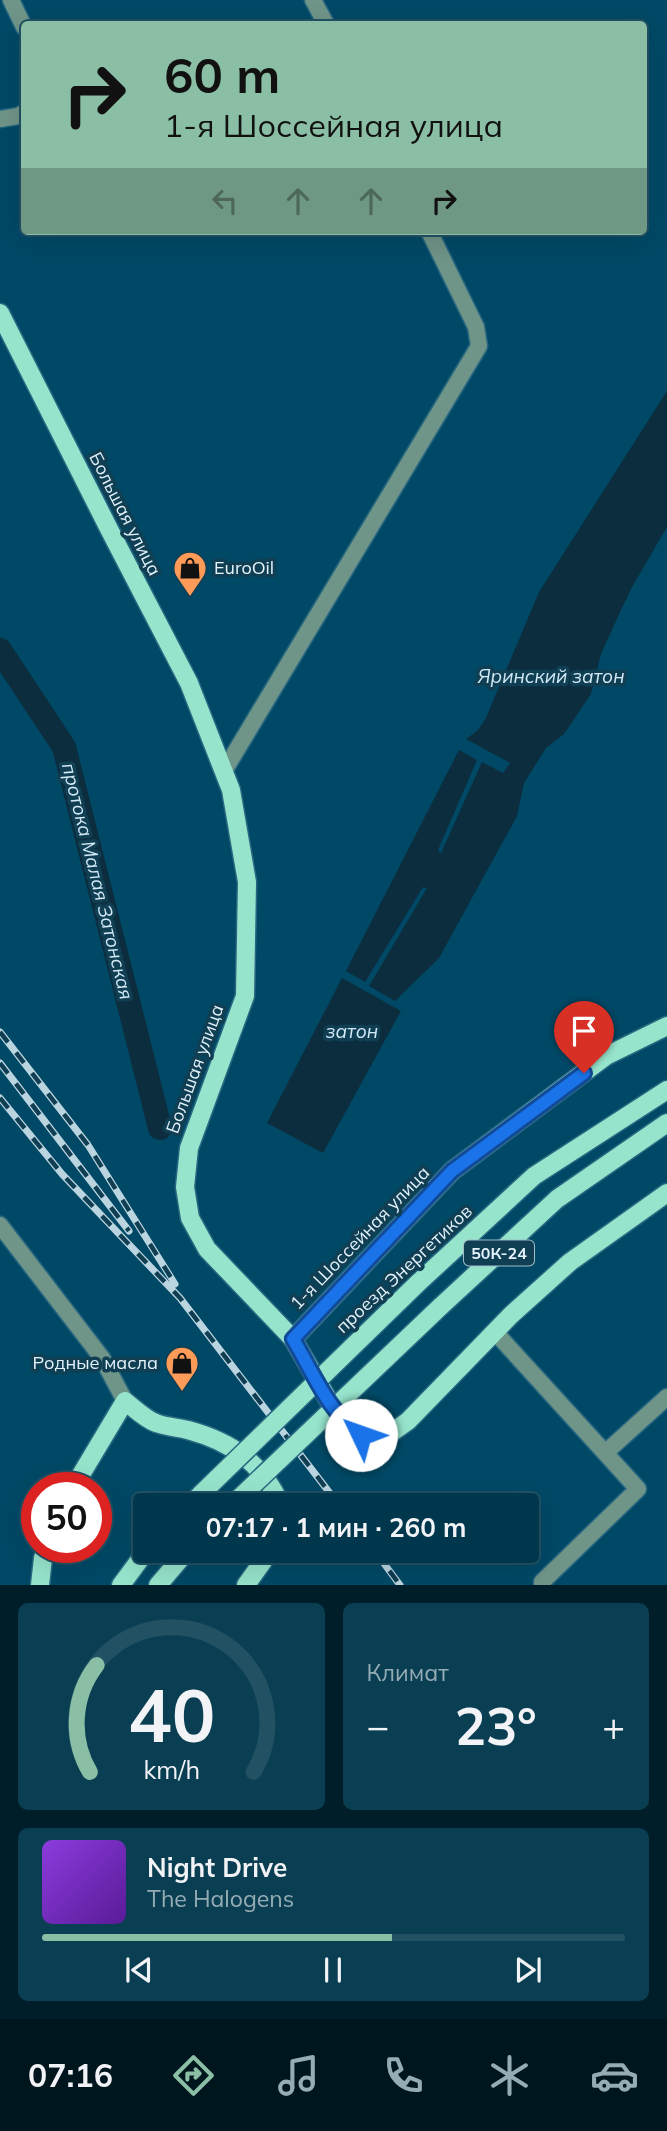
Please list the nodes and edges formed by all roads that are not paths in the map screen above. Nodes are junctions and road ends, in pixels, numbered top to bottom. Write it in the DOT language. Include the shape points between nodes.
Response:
graph roads {
  1 [pos="12,0"];
  2 [pos="313,0"];
  3 [pos="21,21"];
  4 [pos="324,21"];
  5 [pos="21,115"];
  6 [pos="0,119"];
  7 [pos="431,235"];
  8 [pos="0,313"];
  9 [pos="224,771"];
  10 [pos="667,1026"];
  11 [pos="667,1090"];
  12 [pos="667,1123"];
  13 [pos="667,1193"];
  14 [pos="0,1224"];
  15 [pos="495,1332"];
  16 [pos="293,1339"];
  17 [pos="667,1396"];
  18 [pos="125,1401"];
  19 [pos="605,1453"];
  20 [pos="83,1472"];
  21 [pos="202,1493"];
  22 [pos="245,1493"];
  23 [pos="276,1493"];
  24 [pos="42,1563"];
  25 [pos="138,1563"];
  26 [pos="177,1563"];
  27 [pos="262,1563"];
  28 [pos="542,1582"];
  29 [pos="40,1585"];
  30 [pos="121,1585"];
  31 [pos="158,1585"];
  32 [pos="246,1585"];
  1 -- 3 [label="street"];
  2 -- 4 [label="street"];
  5 -- 6 [label="street"];
  7 -- 9 [label="street" via="476,327 479,346"];
  8 -- 9 [label="main road, Большая улица" via="189,683"];
  9 -- 16 [label="main road, Большая улица" via="247,882 245,996 188,1148 184,1187 190,1218 207,1249"];
  10 -- 16 [label="main road, 1-я Шоссейная улица" via="606,1056 452,1171"];
  11 -- 21 [label="main road, проезд Энергетиков / 50К-24, bridge" via="534,1176"];
  12 -- 22 [label="main road, 50К-24, bridge" via="557,1199"];
  13 -- 15 [label="main road, Большая улица" via="570,1262"];
  14 -- 18 [label="street" via="102,1358"];
  15 -- 16 [label="main road, Большая улица" via="408,1420 378,1438 361,1435 344,1422"];
  15 -- 19 [label="street"];
  17 -- 19 [label="street"];
  18 -- 20 [label="main road"];
  18 -- 23 [label="main road" via="155,1423 230,1445 254,1465"];
  19 -- 28 [label="street" via="638,1489"];
  24 -- 29 [label="main road"];
  25 -- 30 [label="main road"];
  26 -- 31 [label="main road"];
  27 -- 32 [label="main road"];
}
